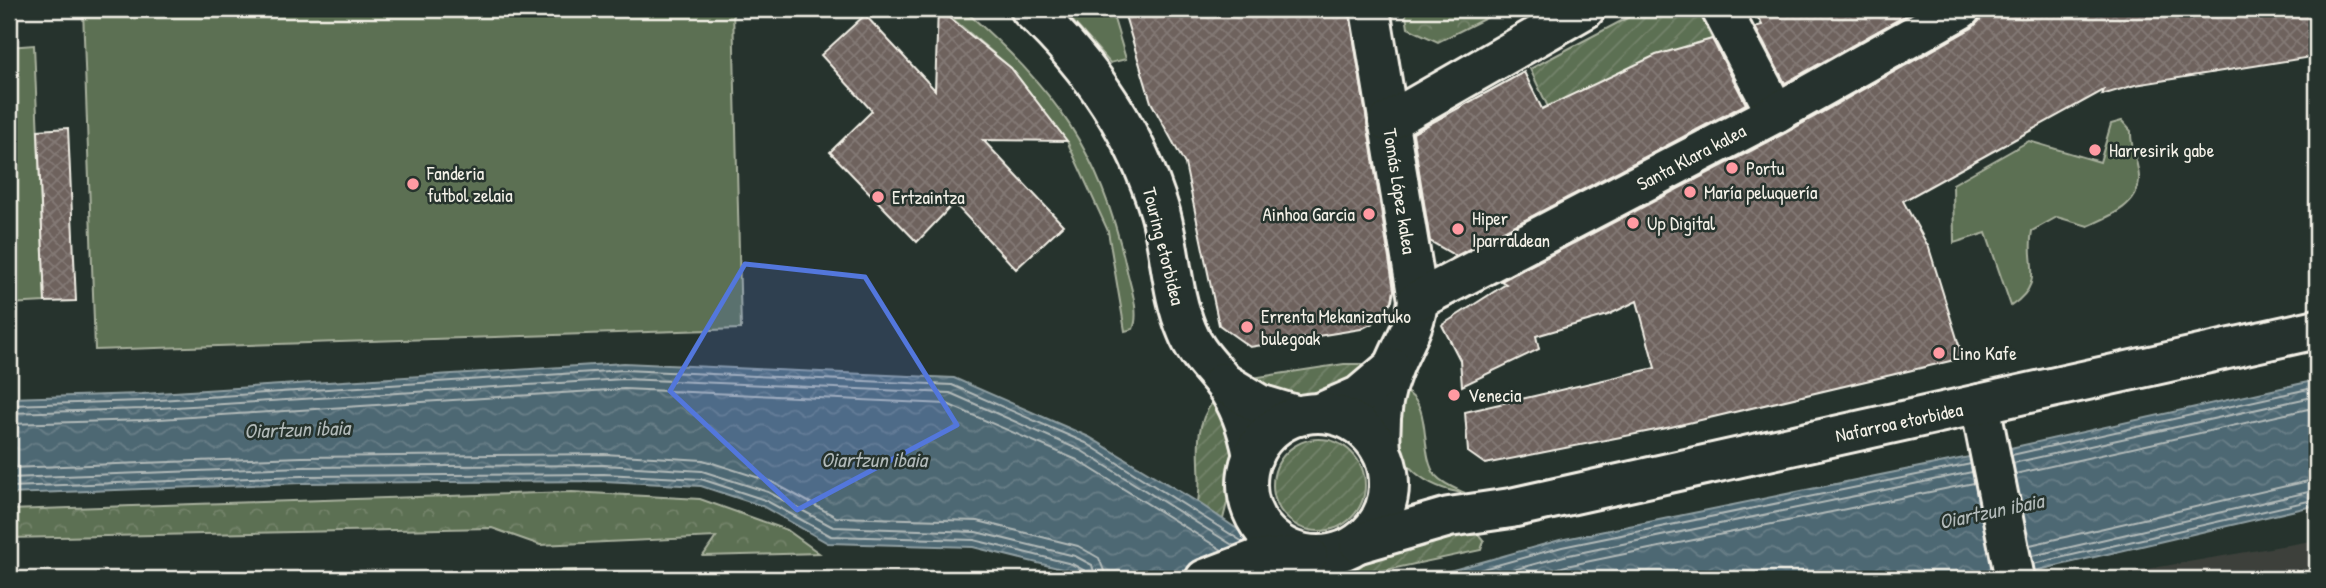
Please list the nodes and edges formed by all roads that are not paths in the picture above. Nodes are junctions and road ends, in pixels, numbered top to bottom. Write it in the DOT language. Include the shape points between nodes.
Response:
graph roads {
  1 [pos="1030,9"];
  2 [pos="1370,9"];
  3 [pos="1586,9"];
  4 [pos="1721,9"];
  5 [pos="1961,9"];
  6 [pos="1776,113"];
  7 [pos="1388,122"];
  8 [pos="1418,300"];
  9 [pos="2317,329"];
  10 [pos="1392,368"];
  11 [pos="1223,382"];
  12 [pos="1980,404"];
  13 [pos="1310,414"];
  14 [pos="1253,456"];
  15 [pos="1385,466"];
  16 [pos="1248,497"];
  17 [pos="1480,512"];
  18 [pos="1359,542"];
  19 [pos="1311,555"];
  20 [pos="1204,579"];
  21 [pos="2015,579"];
  1 -- 11 [label="street, Touring etorbidea" via="1062,38 1119,115 1160,212 1188,334 1204,362"];
  2 -- 7 [label="street, Tomás López kalea"];
  3 -- 7 [label="street"];
  4 -- 6 [label="street"];
  5 -- 6 [label="street, Santa Klara kalea"];
  6 -- 8 [label="street, Santa Klara kalea"];
  7 -- 8 [label="street, Tomás López kalea"];
  8 -- 10 [label="street, Tomás López kalea" via="1407,341"];
  9 -- 12 [label="street, Nafarroa etorbidea"];
  10 -- 13 [label="street, Tomás López kalea" via="1359,396"];
  10 -- 15 [label="street, Tomás López kalea" via="1381,410"];
  11 -- 13 [label="street, Touring etorbidea" via="1259,404"];
  11 -- 14 [label="street, Touring etorbidea" via="1244,418"];
  12 -- 17 [label="street, Nafarroa etorbidea"];
  12 -- 21 [label="street"];
  13 -- 14 [label="street" via="1272,431"];
  13 -- 15 [label="street" via="1342,418 1362,428"];
  14 -- 16 [label="street"];
  15 -- 17 [label="street, Nafarroa etorbidea" via="1433,502"];
  15 -- 18 [label="street" via="1382,515"];
  16 -- 19 [label="street" via="1263,530 1293,551"];
  16 -- 20 [label="street" via="1230,541"];
  17 -- 18 [label="street, Nafarroa etorbidea"];
  18 -- 19 [label="street" via="1336,553"];
  19 -- 20 [label="street" via="1255,560"];
}
